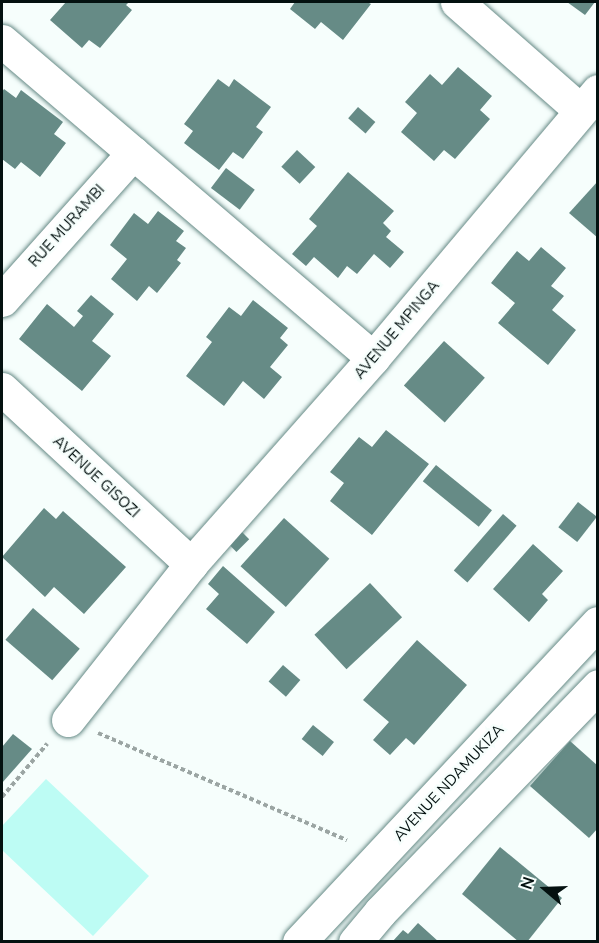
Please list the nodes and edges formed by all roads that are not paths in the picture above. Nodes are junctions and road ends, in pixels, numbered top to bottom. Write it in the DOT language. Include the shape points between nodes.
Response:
graph roads {
  1 [pos="457,2"];
  2 [pos="2,41"];
  3 [pos="589,101"];
  4 [pos="133,153"];
  5 [pos="2,300"];
  6 [pos="373,358"];
  7 [pos="2,389"];
  8 [pos="191,564"];
  9 [pos="597,623"];
  10 [pos="597,686"];
  11 [pos="68,720"];
  12 [pos="298,942"];
  13 [pos="355,942"];
  1 -- 3 [label="street"];
  2 -- 4 [label="street"];
  3 -- 6 [label="street, AVENUE MPINGA"];
  4 -- 5 [label="street, RUE MURAMBI"];
  4 -- 6 [label="street"];
  6 -- 8 [label="street, AVENUE MPINGA"];
  7 -- 8 [label="street, AVENUE GISOZI"];
  8 -- 11 [label="street, AVENUE MPINGA"];
  9 -- 12 [label="street, AVENUE NDAMUKIZA"];
  10 -- 13 [label="street"];
}
